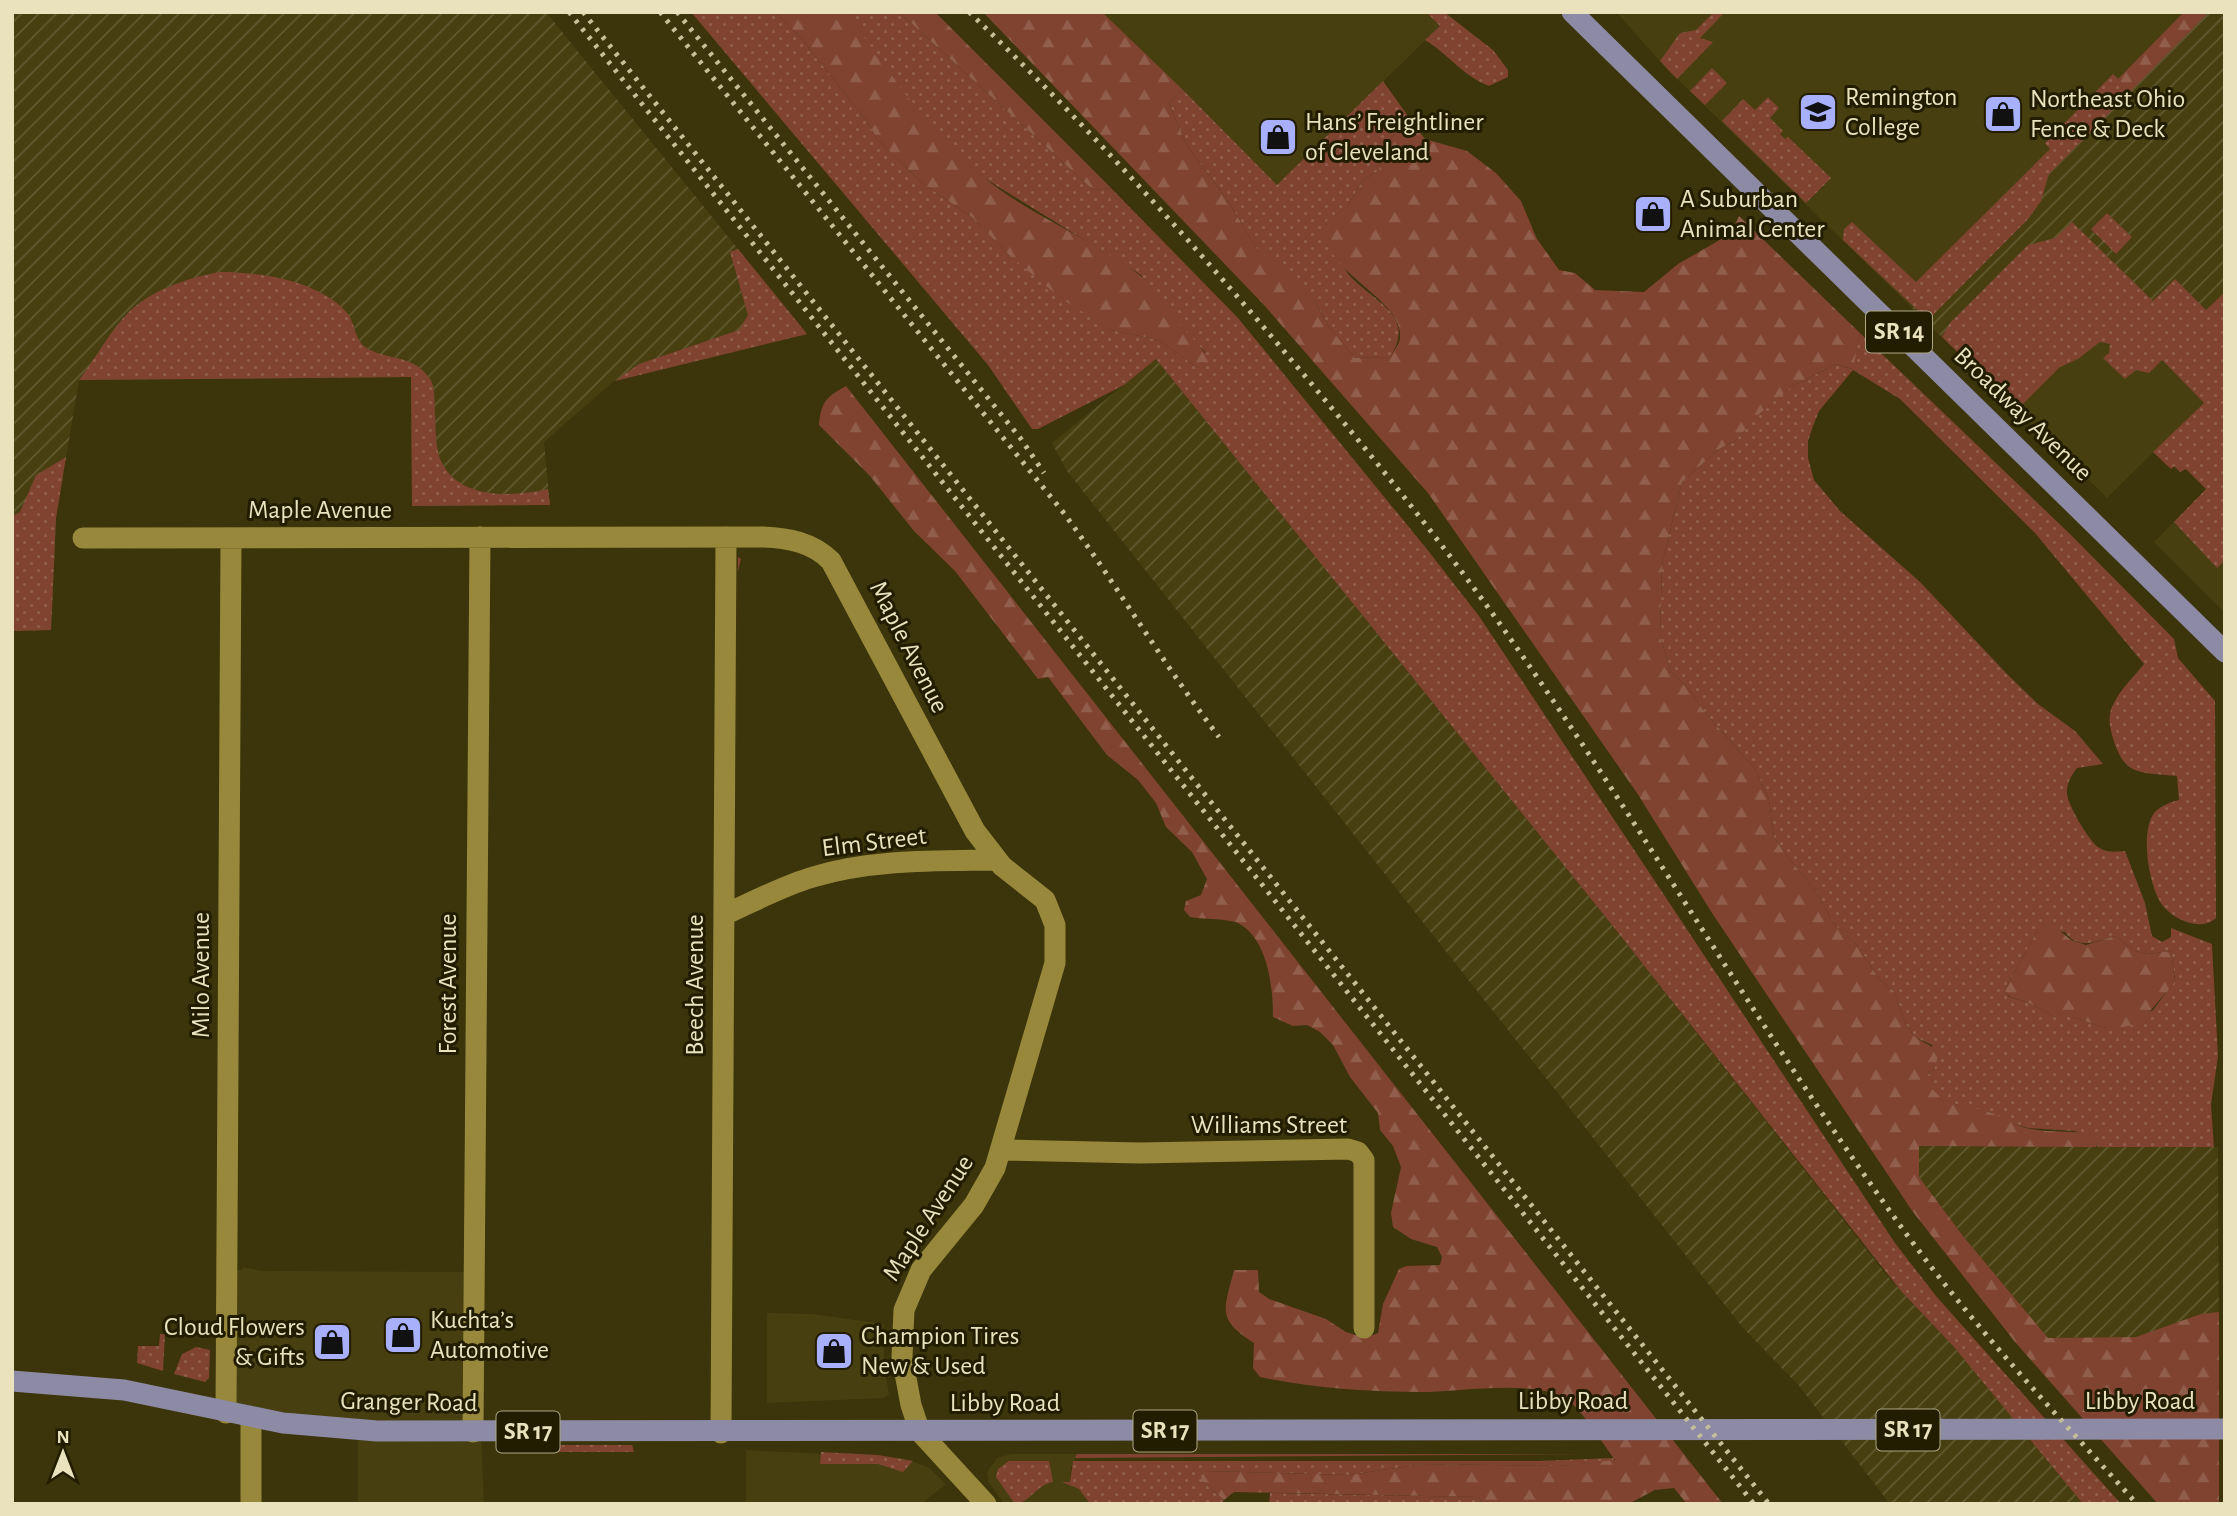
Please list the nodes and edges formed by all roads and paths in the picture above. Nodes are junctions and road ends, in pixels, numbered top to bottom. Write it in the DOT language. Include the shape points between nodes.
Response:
graph roads {
  1 [pos="1572,12"];
  2 [pos="480,537"];
  3 [pos="726,537"];
  4 [pos="83,538"];
  5 [pos="232,538"];
  6 [pos="2225,652"];
  7 [pos="997,860"];
  8 [pos="724,915"];
  9 [pos="1003,1150"];
  10 [pos="1364,1328"];
  11 [pos="12,1381"];
  12 [pos="226,1413"];
  13 [pos="251,1418"];
  14 [pos="2225,1429"];
  15 [pos="473,1432"];
  16 [pos="920,1432"];
  17 [pos="721,1433"];
  18 [pos="251,1504"];
  19 [pos="986,1504"];
  1 -- 6 [label="main road, Broadway Avenue / SR 14"];
  2 -- 3 [label="street, Maple Avenue"];
  2 -- 5 [label="street, Maple Avenue"];
  2 -- 15 [label="street, Forest Avenue"];
  3 -- 7 [label="street, Maple Avenue" via="789,540 812,546 831,561 967,818"];
  3 -- 8 [label="street, Beech Avenue"];
  4 -- 5 [label="street, Maple Avenue"];
  5 -- 12 [label="street, Milo Avenue"];
  7 -- 8 [label="street, Elm Street" via="841,870 797,883"];
  7 -- 9 [label="street, Maple Avenue" via="1045,900 1057,943"];
  8 -- 17 [label="street, Beech Avenue"];
  9 -- 10 [label="street, Williams Street" via="1353,1149 1364,1160"];
  9 -- 16 [label="street, Maple Avenue" via="974,1205 921,1270 904,1310 902,1357"];
  11 -- 12 [label="main road, Granger Road / SR 17" via="124,1390"];
  12 -- 13 [label="main road, Granger Road / SR 17"];
  13 -- 15 [label="main road, Granger Road / SR 17" via="368,1431"];
  13 -- 18 [label="street"];
  14 -- 16 [label="main road, Libby Road / SR 17"];
  15 -- 17 [label="main road, Granger Road / SR 17"];
  16 -- 17 [label="main road, Granger Road / SR 17"];
  16 -- 19 [label="street"];
}
